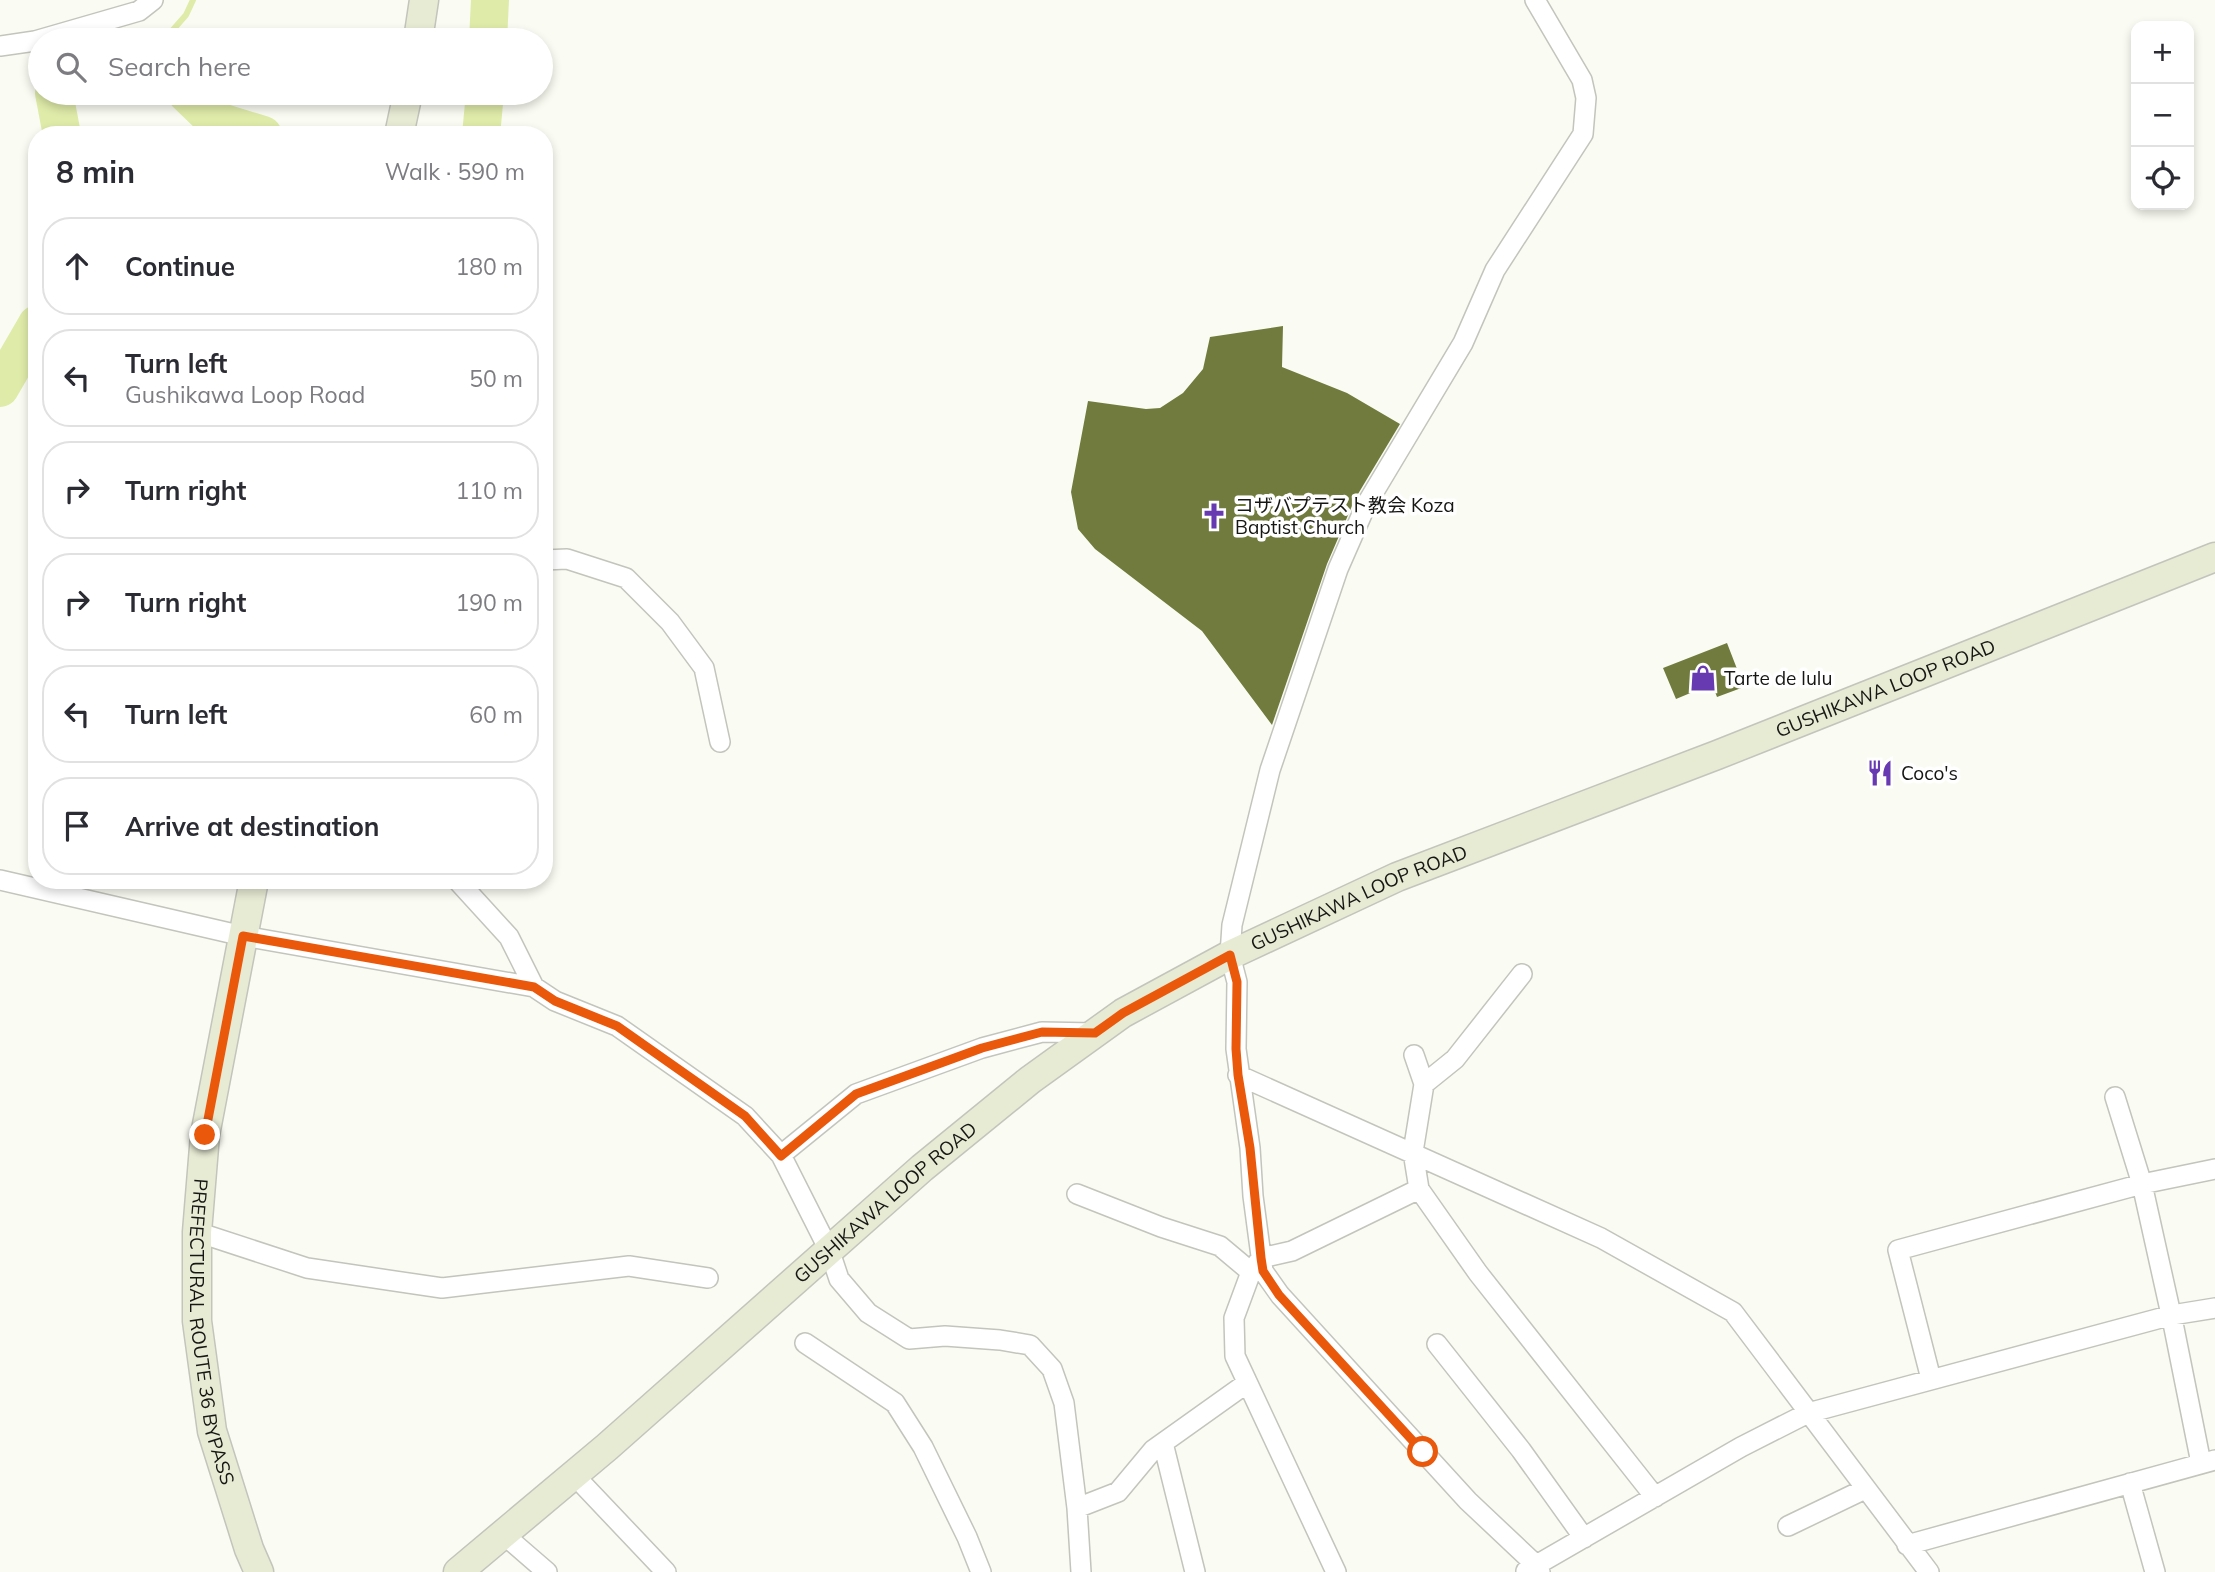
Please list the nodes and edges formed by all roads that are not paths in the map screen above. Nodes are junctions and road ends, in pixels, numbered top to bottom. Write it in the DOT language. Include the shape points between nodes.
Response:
graph roads {
  1 [pos="153,0"];
  2 [pos="424,0"];
  3 [pos="1535,0"];
  4 [pos="80,28"];
  5 [pos="420,28"];
  6 [pos="28,42"];
  7 [pos="0,46"];
  8 [pos="406,105"];
  9 [pos="402,126"];
  10 [pos="2215,557"];
  11 [pos="553,560"];
  12 [pos="720,742"];
  13 [pos="0,880"];
  14 [pos="28,886"];
  15 [pos="39,889"];
  16 [pos="252,889"];
  17 [pos="465,889"];
  18 [pos="243,936"];
  19 [pos="1230,955"];
  20 [pos="1522,974"];
  21 [pos="534,987"];
  22 [pos="1095,1033"];
  23 [pos="1413,1055"];
  24 [pos="1238,1075"];
  25 [pos="1424,1084"];
  26 [pos="2115,1097"];
  27 [pos="1413,1152"];
  28 [pos="781,1156"];
  29 [pos="2215,1169"];
  30 [pos="2142,1184"];
  31 [pos="1419,1189"];
  32 [pos="1077,1194"];
  33 [pos="197,1232"];
  34 [pos="830,1252"];
  35 [pos="1256,1265"];
  36 [pos="708,1278"];
  37 [pos="2215,1308"];
  38 [pos="2172,1315"];
  39 [pos="805,1343"];
  40 [pos="1437,1344"];
  41 [pos="1931,1378"];
  42 [pos="1247,1383"];
  43 [pos="1808,1413"];
  44 [pos="1163,1443"];
  45 [pos="2208,1462"];
  46 [pos="574,1475"];
  47 [pos="2130,1483"];
  48 [pos="1865,1489"];
  49 [pos="1655,1497"];
  50 [pos="1077,1508"];
  51 [pos="1788,1526"];
  52 [pos="503,1534"];
  53 [pos="1584,1538"];
  54 [pos="1907,1545"];
  55 [pos="1534,1570"];
  56 [pos="259,1572"];
  57 [pos="458,1572"];
  58 [pos="547,1572"];
  59 [pos="666,1572"];
  60 [pos="981,1572"];
  61 [pos="1082,1572"];
  62 [pos="1195,1572"];
  63 [pos="1336,1572"];
  64 [pos="1929,1572"];
  65 [pos="2155,1572"];
  1 -- 4 [label="street" via="139,11"];
  2 -- 5 [label="main road"];
  3 -- 19 [label="street" via="1582,80 1586,98 1583,134 1495,270 1463,343 1366,505 1338,569 1270,770 1232,925"];
  6 -- 7 [label="street"];
  8 -- 9 [label="main road"];
  10 -- 19 [label="main road, GUSHIKAWA LOOP ROAD" via="1397,877"];
  11 -- 12 [label="street" via="567,559 625,578 670,622 704,668"];
  13 -- 14 [label="street"];
  15 -- 18 [label="street"];
  16 -- 18 [label="main road, PREFECTURAL ROUTE 36 BYPASS"];
  17 -- 21 [label="street" via="509,937"];
  18 -- 21 [label="street"];
  18 -- 33 [label="main road, PREFECTURAL ROUTE 36 BYPASS" via="205,1135"];
  19 -- 22 [label="main road, GUSHIKAWA LOOP ROAD"];
  19 -- 24 [label="street" via="1237,982"];
  20 -- 25 [label="street" via="1455,1059"];
  21 -- 28 [label="street" via="555,1001 617,1026 745,1116"];
  22 -- 28 [label="street" via="1042,1032 982,1048 856,1094"];
  22 -- 34 [label="main road, GUSHIKAWA LOOP ROAD" via="922,1168"];
  23 -- 25 [label="street"];
  24 -- 27 [label="street"];
  24 -- 35 [label="street" via="1250,1148"];
  25 -- 27 [label="street"];
  26 -- 30 [label="street"];
  27 -- 31 [label="street"];
  27 -- 43 [label="street" via="1601,1238 1733,1312"];
  28 -- 34 [label="street"];
  29 -- 30 [label="street"];
  30 -- 38 [label="street"];
  30 -- 41 [label="street" via="1898,1250"];
  31 -- 35 [label="street"];
  31 -- 49 [label="street" via="1478,1273"];
  32 -- 35 [label="street" via="1220,1246"];
  33 -- 36 [label="street" via="307,1268 442,1288 629,1266"];
  33 -- 56 [label="main road, PREFECTURAL ROUTE 36 BYPASS" via="197,1321 212,1431"];
  34 -- 46 [label="main road, GUSHIKAWA LOOP ROAD"];
  34 -- 50 [label="street" via="839,1279 868,1313 909,1339 945,1336 1030,1345 1052,1370 1064,1403"];
  35 -- 42 [label="street" via="1234,1318 1235,1356"];
  35 -- 55 [label="street"];
  37 -- 38 [label="street"];
  38 -- 41 [label="street"];
  38 -- 45 [label="street"];
  39 -- 60 [label="street" via="895,1403 923,1447"];
  40 -- 53 [label="street"];
  41 -- 43 [label="street"];
  42 -- 44 [label="street"];
  42 -- 63 [label="street"];
  43 -- 48 [label="street"];
  43 -- 49 [label="street"];
  44 -- 50 [label="street" via="1118,1492"];
  44 -- 62 [label="street"];
  45 -- 47 [label="street"];
  46 -- 52 [label="main road, GUSHIKAWA LOOP ROAD"];
  46 -- 59 [label="street"];
  47 -- 54 [label="street"];
  47 -- 65 [label="street"];
  48 -- 51 [label="street"];
  48 -- 54 [label="street"];
  49 -- 53 [label="street"];
  50 -- 61 [label="street"];
  52 -- 57 [label="main road, GUSHIKAWA LOOP ROAD"];
  52 -- 58 [label="street"];
  53 -- 55 [label="street"];
  54 -- 64 [label="street"];
}
